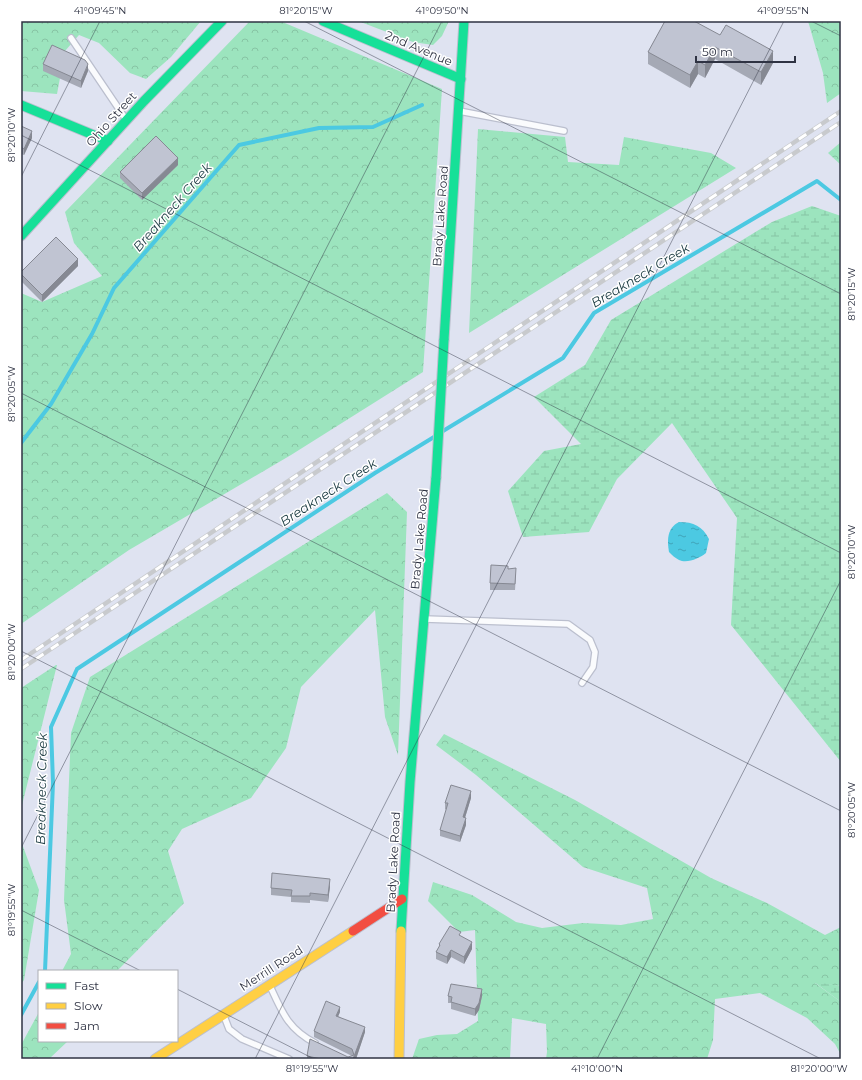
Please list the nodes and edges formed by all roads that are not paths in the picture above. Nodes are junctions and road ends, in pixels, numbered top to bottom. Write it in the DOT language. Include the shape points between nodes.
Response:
graph roads {
  1 [pos="222,21"];
  2 [pos="323,21"];
  3 [pos="464,21"];
  4 [pos="71,38"];
  5 [pos="461,79"];
  6 [pos="21,105"];
  7 [pos="459,110"];
  8 [pos="127,120"];
  9 [pos="564,131"];
  10 [pos="108,141"];
  11 [pos="21,236"];
  12 [pos="425,619"];
  13 [pos="582,683"];
  14 [pos="402,899"];
  15 [pos="269,984"];
  16 [pos="223,1014"];
  17 [pos="321,1046"];
  18 [pos="155,1059"];
  19 [pos="289,1059"];
  20 [pos="399,1059"];
  1 -- 8 [label="street, Ohio Street"];
  2 -- 5 [label="street, 2nd Avenue"];
  3 -- 5 [label="street, Brady Lake Road"];
  4 -- 8 [label="lane"];
  5 -- 7 [label="street, Brady Lake Road"];
  6 -- 10 [label="street"];
  7 -- 9 [label="lane"];
  7 -- 12 [label="street, Brady Lake Road, bridge"];
  8 -- 10 [label="street, Ohio Street"];
  10 -- 11 [label="street, Ohio Street"];
  12 -- 13 [label="lane" via="568,624 590,640 595,652 593,667"];
  12 -- 14 [label="street, Brady Lake Road"];
  14 -- 15 [label="street, Merrill Road"];
  14 -- 20 [label="street, Brady Lake Road"];
  15 -- 16 [label="street, Merrill Road"];
  15 -- 17 [label="lane" via="281,1012 290,1024 301,1035"];
  16 -- 18 [label="street, Merrill Road"];
  16 -- 19 [label="lane" via="229,1029 242,1039"];
}
